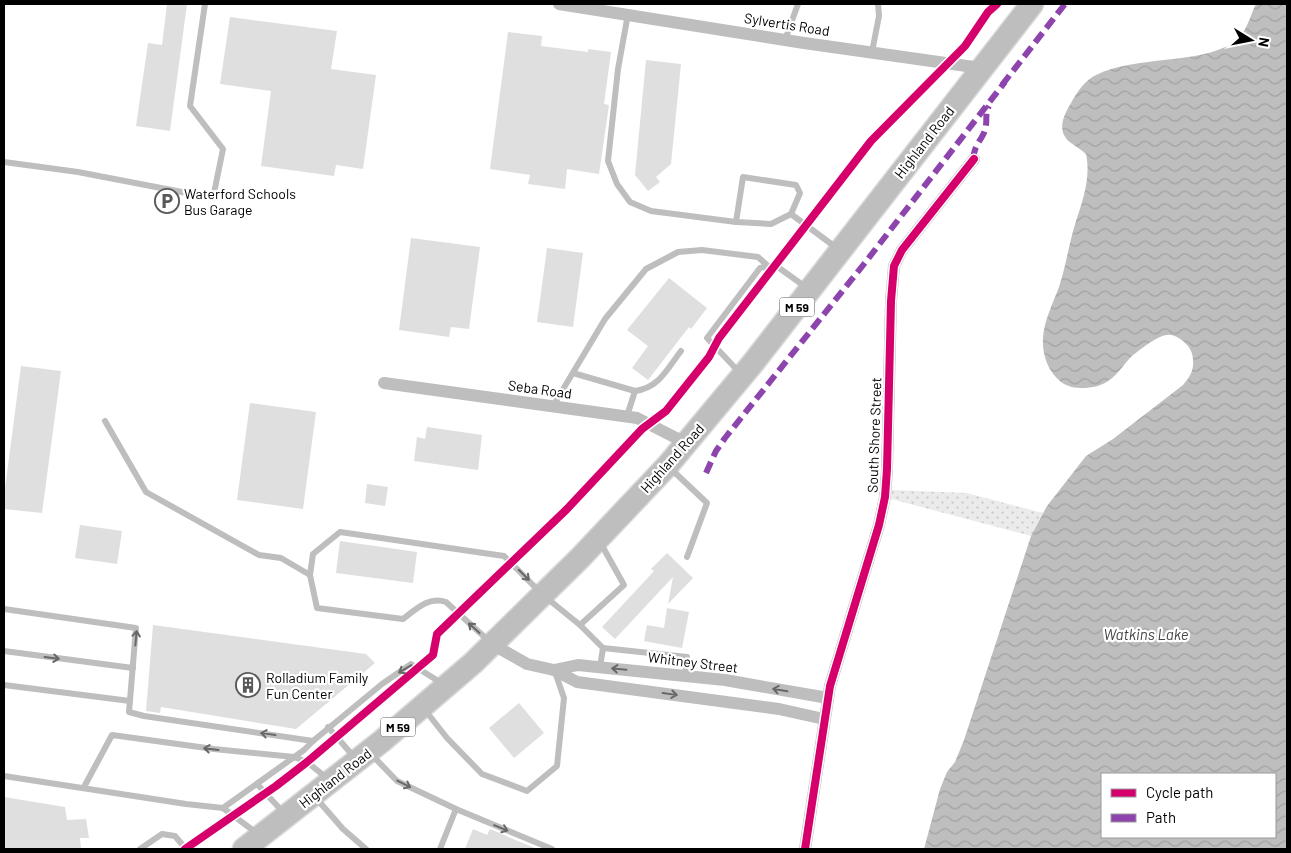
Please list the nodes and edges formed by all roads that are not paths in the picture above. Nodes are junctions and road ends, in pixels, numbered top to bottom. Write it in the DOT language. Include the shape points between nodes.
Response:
graph roads {
  1 [pos="205,4"];
  2 [pos="559,4"];
  3 [pos="798,4"];
  4 [pos="878,4"];
  5 [pos="1032,4"];
  6 [pos="628,14"];
  7 [pos="785,40"];
  8 [pos="872,52"];
  9 [pos="982,68"];
  10 [pos="974,159"];
  11 [pos="4,162"];
  12 [pos="790,214"];
  13 [pos="736,222"];
  14 [pos="841,251"];
  15 [pos="768,266"];
  16 [pos="810,290"];
  17 [pos="681,351"];
  18 [pos="573,373"];
  19 [pos="742,376"];
  20 [pos="384,383"];
  21 [pos="635,392"];
  22 [pos="553,406"];
  23 [pos="627,416"];
  24 [pos="105,421"];
  25 [pos="686,443"];
  26 [pos="668,465"];
  27 [pos="598,538"];
  28 [pos="687,557"];
  29 [pos="310,575"];
  30 [pos="543,594"];
  31 [pos="4,609"];
  32 [pos="580,625"];
  33 [pos="492,644"];
  34 [pos="602,648"];
  35 [pos="4,651"];
  36 [pos="600,667"];
  37 [pos="133,668"];
  38 [pos="554,670"];
  39 [pos="688,676"];
  40 [pos="4,685"];
  41 [pos="446,686"];
  42 [pos="758,686"];
  43 [pos="688,697"];
  44 [pos="828,698"];
  45 [pos="130,701"];
  46 [pos="422,706"];
  47 [pos="754,706"];
  48 [pos="824,719"];
  49 [pos="328,728"];
  50 [pos="312,741"];
  51 [pos="363,756"];
  52 [pos="294,757"];
  53 [pos="4,776"];
  54 [pos="331,781"];
  55 [pos="257,784"];
  56 [pos="84,787"];
  57 [pos="314,795"];
  58 [pos="223,808"];
  59 [pos="456,809"];
  60 [pos="286,817"];
  61 [pos="252,843"];
  62 [pos="140,849"];
  63 [pos="186,849"];
  64 [pos="366,849"];
  65 [pos="440,849"];
  66 [pos="552,849"];
  67 [pos="805,849"];
  1 -- 11 [label="lane" via="190,106 224,150 214,198"];
  2 -- 6 [label="street, Sylvertis Road"];
  3 -- 7 [label="lane"];
  4 -- 8 [label="lane"];
  5 -- 9 [label="highway, Highland Road / M 59"];
  6 -- 7 [label="street, Sylvertis Road"];
  6 -- 13 [label="lane" via="608,161 617,184 630,202 650,211"];
  7 -- 8 [label="street, Sylvertis Road"];
  8 -- 9 [label="street, Sylvertis Road"];
  9 -- 14 [label="highway, Highland Road / M 59"];
  10 -- 44 [label="street, South Shore Street" via="902,250 894,266 884,497 879,525"];
  12 -- 13 [label="lane" via="771,224"];
  12 -- 13 [label="lane" via="800,193 796,186 743,177"];
  12 -- 14 [label="lane"];
  14 -- 16 [label="highway, Highland Road / M 59"];
  15 -- 16 [label="lane" via="775,265"];
  15 -- 18 [label="lane" via="758,257 702,250 678,252 646,269 605,318"];
  15 -- 19 [label="lane" via="760,268 707,338"];
  16 -- 19 [label="highway, Highland Road / M 59"];
  17 -- 21 [label="lane" via="654,386"];
  18 -- 21 [label="lane"];
  18 -- 22 [label="lane"];
  19 -- 25 [label="highway, Highland Road / M 59"];
  20 -- 22 [label="street, Seba Road"];
  21 -- 23 [label="lane"];
  22 -- 23 [label="street, Seba Road"];
  23 -- 25 [label="street, Seba Road" via="638,418"];
  24 -- 29 [label="lane" via="146,492 259,555 281,558"];
  25 -- 26 [label="highway, Highland Road / M 59"];
  26 -- 27 [label="highway, Highland Road / M 59"];
  26 -- 28 [label="lane" via="706,503"];
  27 -- 30 [label="highway, Highland Road / M 59"];
  27 -- 32 [label="lane" via="624,585"];
  29 -- 30 [label="lane, one-way" via="313,554 340,532 504,556"];
  33 -- 29 [label="lane, one-way" via="446,602 439,600 422,604 403,619 318,608"];
  30 -- 32 [label="lane"];
  30 -- 33 [label="highway, Highland Road / M 59"];
  37 -- 31 [label="lane, one-way" via="136,628"];
  32 -- 34 [label="lane"];
  33 -- 38 [label="street, Whitney Street" via="527,664"];
  33 -- 41 [label="highway, Highland Road / M 59"];
  34 -- 36 [label="lane"];
  34 -- 39 [label="lane" via="688,657"];
  35 -- 37 [label="lane, one-way"];
  36 -- 38 [label="street, Whitney Street" via="578,665"];
  39 -- 36 [label="street, Whitney Street, one-way"];
  37 -- 45 [label="lane"];
  38 -- 43 [label="street, Whitney Street, one-way" via="577,682"];
  38 -- 46 [label="lane" via="564,698 557,766 527,791 482,774"];
  39 -- 42 [label="street, Whitney Street"];
  39 -- 43 [label="street"];
  40 -- 45 [label="lane"];
  41 -- 46 [label="highway, Highland Road / M 59"];
  41 -- 49 [label="lane, one-way" via="411,664"];
  44 -- 42 [label="street, Whitney Street, one-way"];
  42 -- 47 [label="street"];
  43 -- 47 [label="street, Whitney Street"];
  44 -- 48 [label="street, South Shore Street"];
  50 -- 45 [label="lane, one-way" via="129,712"];
  46 -- 51 [label="highway, Highland Road / M 59"];
  47 -- 48 [label="street, Whitney Street"];
  48 -- 67 [label="street, South Shore Street"];
  49 -- 50 [label="lane"];
  49 -- 51 [label="lane"];
  50 -- 52 [label="lane"];
  51 -- 54 [label="highway, Highland Road / M 59"];
  51 -- 59 [label="lane, one-way" via="397,781"];
  52 -- 54 [label="lane" via="307,762"];
  52 -- 55 [label="lane"];
  52 -- 56 [label="lane, one-way" via="112,735"];
  53 -- 56 [label="lane"];
  54 -- 57 [label="highway, Highland Road / M 59"];
  55 -- 58 [label="lane"];
  55 -- 60 [label="lane"];
  56 -- 58 [label="lane"];
  57 -- 60 [label="highway, Highland Road / M 59"];
  57 -- 64 [label="lane" via="343,829"];
  58 -- 61 [label="lane"];
  59 -- 65 [label="lane"];
  59 -- 66 [label="lane, one-way"];
  60 -- 61 [label="highway, Highland Road / M 59"];
  62 -- 63 [label="lane" via="162,834 175,836"];
}
